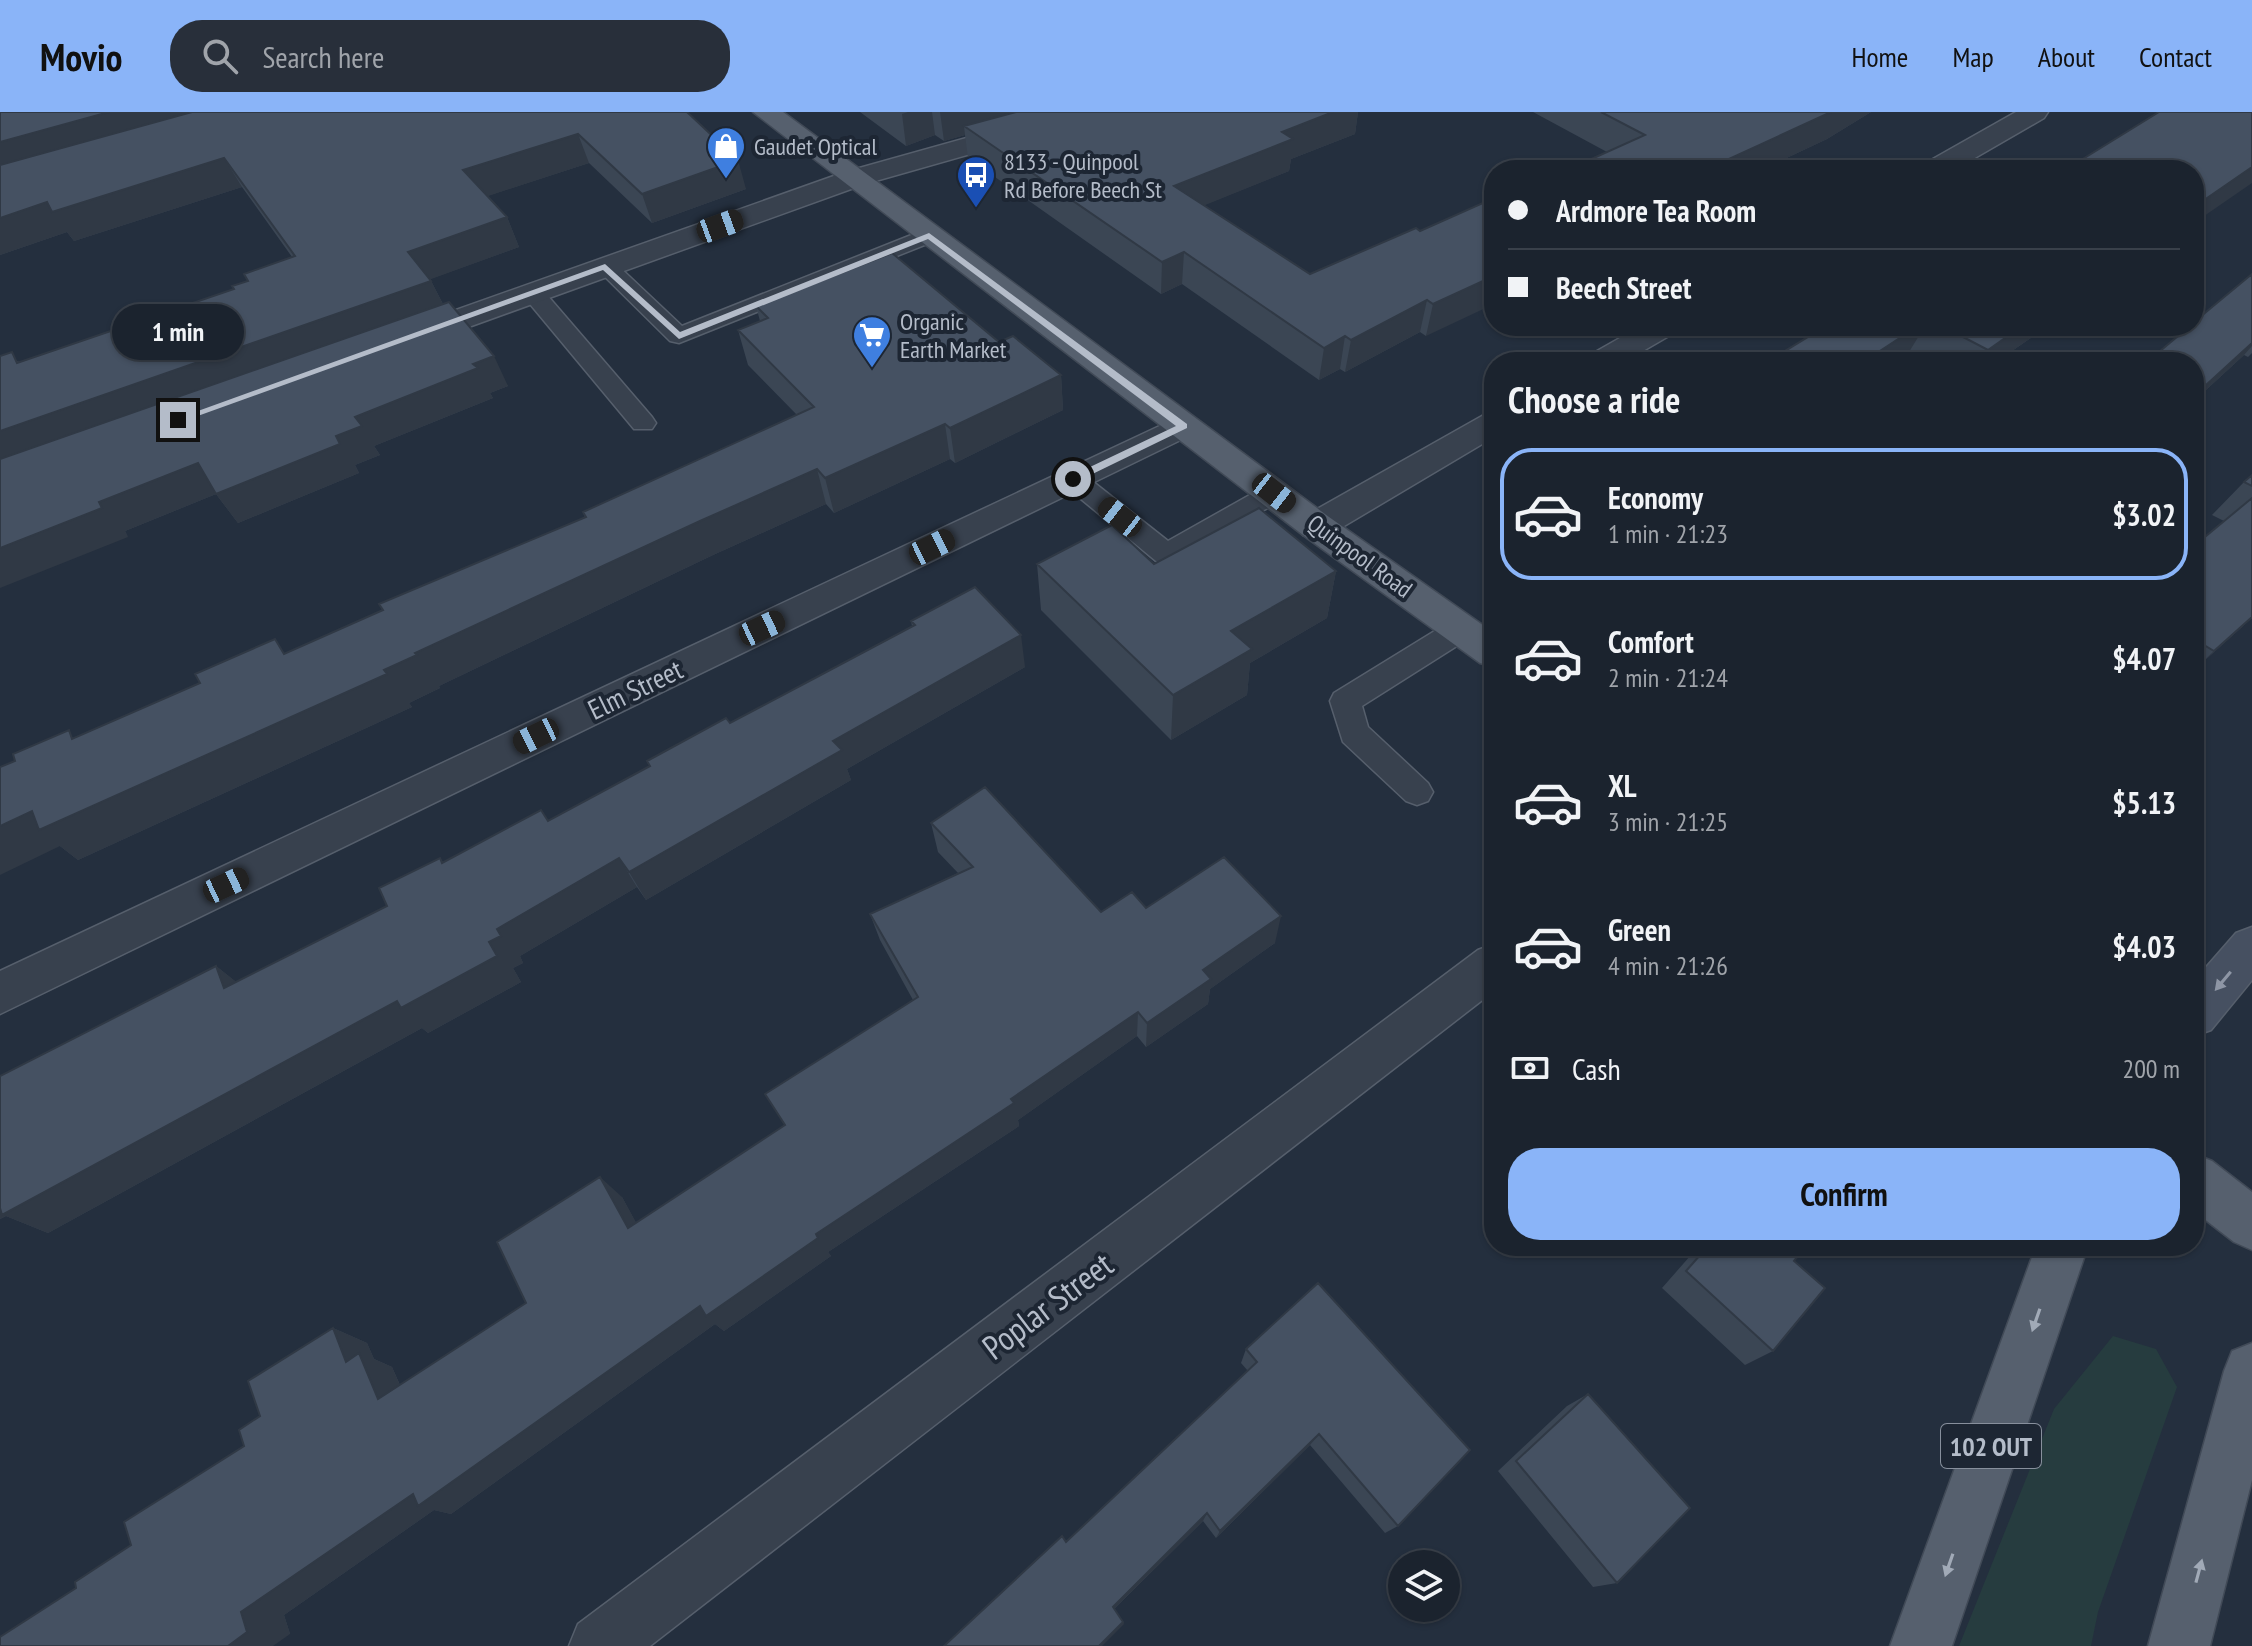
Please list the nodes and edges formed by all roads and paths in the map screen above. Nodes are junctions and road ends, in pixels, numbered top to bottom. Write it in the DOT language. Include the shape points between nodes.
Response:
graph roads {
  1 [pos="766,112"];
  2 [pos="1088,112"];
  3 [pos="2035,112"];
  4 [pos="1951,160"];
  5 [pos="855,178"];
  6 [pos="929,235"];
  7 [pos="605,266"];
  8 [pos="533,293"];
  9 [pos="1646,336"];
  10 [pos="385,346"];
  11 [pos="1618,352"];
  12 [pos="643,423"];
  13 [pos="1183,426"];
  14 [pos="1484,429"];
  15 [pos="1073,479"];
  16 [pos="1274,493"];
  17 [pos="1316,526"];
  18 [pos="1461,629"];
  19 [pos="1484,646"];
  20 [pos="1417,792"];
  21 [pos="2252,947"];
  22 [pos="1484,972"];
  23 [pos="0,993"];
  24 [pos="2204,1003"];
  25 [pos="2204,1187"];
  26 [pos="2252,1224"];
  27 [pos="2058,1256"];
  28 [pos="2252,1371"];
  29 [pos="600,1646"];
  30 [pos="1921,1646"];
  31 [pos="2179,1646"];
  1 -- 5 [label="main road, Quinpool Road"];
  2 -- 5 [label="street"];
  3 -- 4 [label="street"];
  5 -- 6 [label="main road, Quinpool Road"];
  5 -- 7 [label="street"];
  6 -- 7 [label="lane" via="679,336"];
  6 -- 13 [label="main road, Quinpool Road"];
  7 -- 8 [label="street"];
  8 -- 10 [label="street"];
  8 -- 12 [label="lane"];
  9 -- 11 [label="street"];
  13 -- 15 [label="street, Elm Street"];
  13 -- 16 [label="main road, Quinpool Road"];
  14 -- 17 [label="street"];
  15 -- 16 [label="lane" via="1166,554"];
  15 -- 23 [label="street, Elm Street"];
  16 -- 17 [label="main road, Quinpool Road"];
  17 -- 18 [label="main road, Quinpool Road"];
  18 -- 19 [label="main road, Quinpool Road"];
  18 -- 20 [label="lane" via="1345,701 1354,733"];
  21 -- 24 [label="main road, one-way"];
  22 -- 29 [label="street, Poplar Street"];
  25 -- 26 [label="main road"];
  27 -- 30 [label="main road, 102 OUT, one-way"];
  31 -- 28 [label="main road, one-way"];
}
